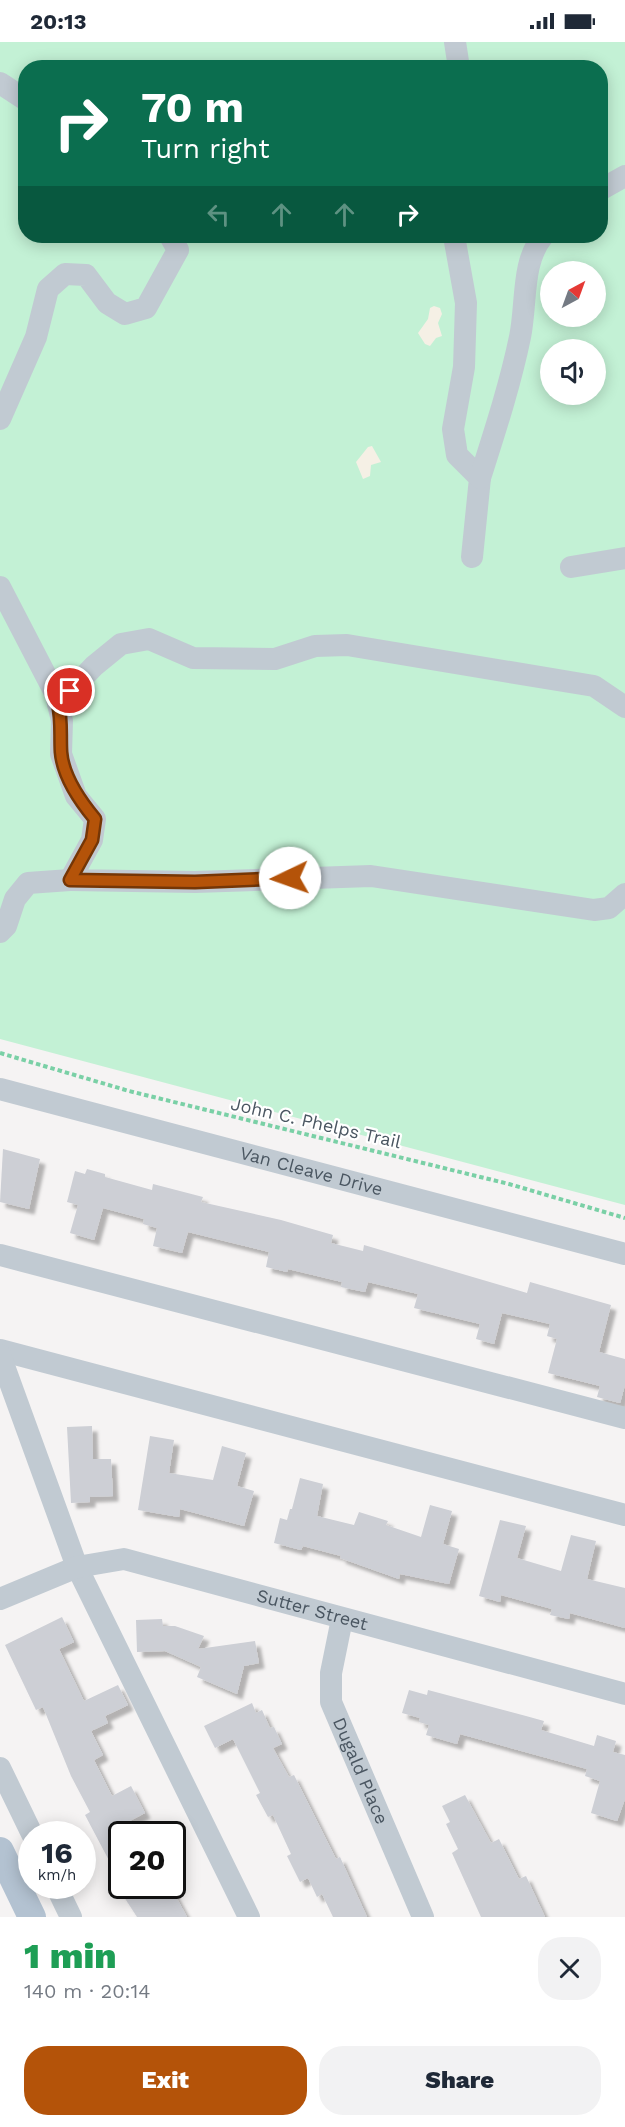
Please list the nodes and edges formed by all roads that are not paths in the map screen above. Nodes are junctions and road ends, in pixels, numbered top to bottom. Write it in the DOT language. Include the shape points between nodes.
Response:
graph roads {
  1 [pos="456,42"];
  2 [pos="458,60"];
  3 [pos="0,83"];
  4 [pos="18,95"];
  5 [pos="625,176"];
  6 [pos="608,186"];
  7 [pos="174,243"];
  8 [pos="455,243"];
  9 [pos="537,243"];
  10 [pos="0,419"];
  11 [pos="480,478"];
  12 [pos="472,557"];
  13 [pos="625,558"];
  14 [pos="571,567"];
  15 [pos="0,587"];
  16 [pos="58,704"];
  17 [pos="625,707"];
  18 [pos="70,880"];
  19 [pos="625,894"];
  20 [pos="0,932"];
  21 [pos="0,1089"];
  22 [pos="625,1254"];
  23 [pos="0,1255"];
  24 [pos="0,1350"];
  25 [pos="0,1355"];
  26 [pos="625,1418"];
  27 [pos="625,1515"];
  28 [pos="77,1567"];
  29 [pos="0,1599"];
  30 [pos="342,1619"];
  31 [pos="625,1694"];
  32 [pos="0,1768"];
  33 [pos="26,1821"];
  34 [pos="0,1851"];
  35 [pos="62,1899"];
  36 [pos="32,1917"];
  37 [pos="71,1917"];
  38 [pos="249,1917"];
  39 [pos="423,1917"];
  1 -- 2 [label="street"];
  3 -- 4 [label="street"];
  5 -- 6 [label="street"];
  7 -- 10 [label="street" via="178,250 146,308 125,314 107,303 86,275 65,274 48,289 36,337"];
  8 -- 11 [label="street" via="466,303 464,367 453,429 457,454"];
  9 -- 11 [label="street" via="532,248 520,335"];
  11 -- 12 [label="street"];
  13 -- 14 [label="street"];
  15 -- 16 [label="street"];
  16 -- 17 [label="street" via="93,666 121,644 149,639 193,658 275,659 315,646 347,645 594,686"];
  16 -- 18 [label="street" via="61,754 76,796 95,819 92,840"];
  18 -- 19 [label="street" via="195,882 371,876 594,910 609,908"];
  18 -- 20 [label="street" via="28,883 15,899"];
  21 -- 22 [label="street, Van Cleave Drive"];
  23 -- 26 [label="street"];
  24 -- 27 [label="street"];
  25 -- 28 [label="street"];
  28 -- 29 [label="street, Sutter Street"];
  28 -- 30 [label="street, Sutter Street" via="124,1559"];
  28 -- 38 [label="street"];
  30 -- 31 [label="street, Sutter Street"];
  30 -- 39 [label="street, Dugald Place" via="331,1673 331,1702"];
  32 -- 33 [label="street"];
  34 -- 36 [label="main road"];
  35 -- 37 [label="street"];
}
